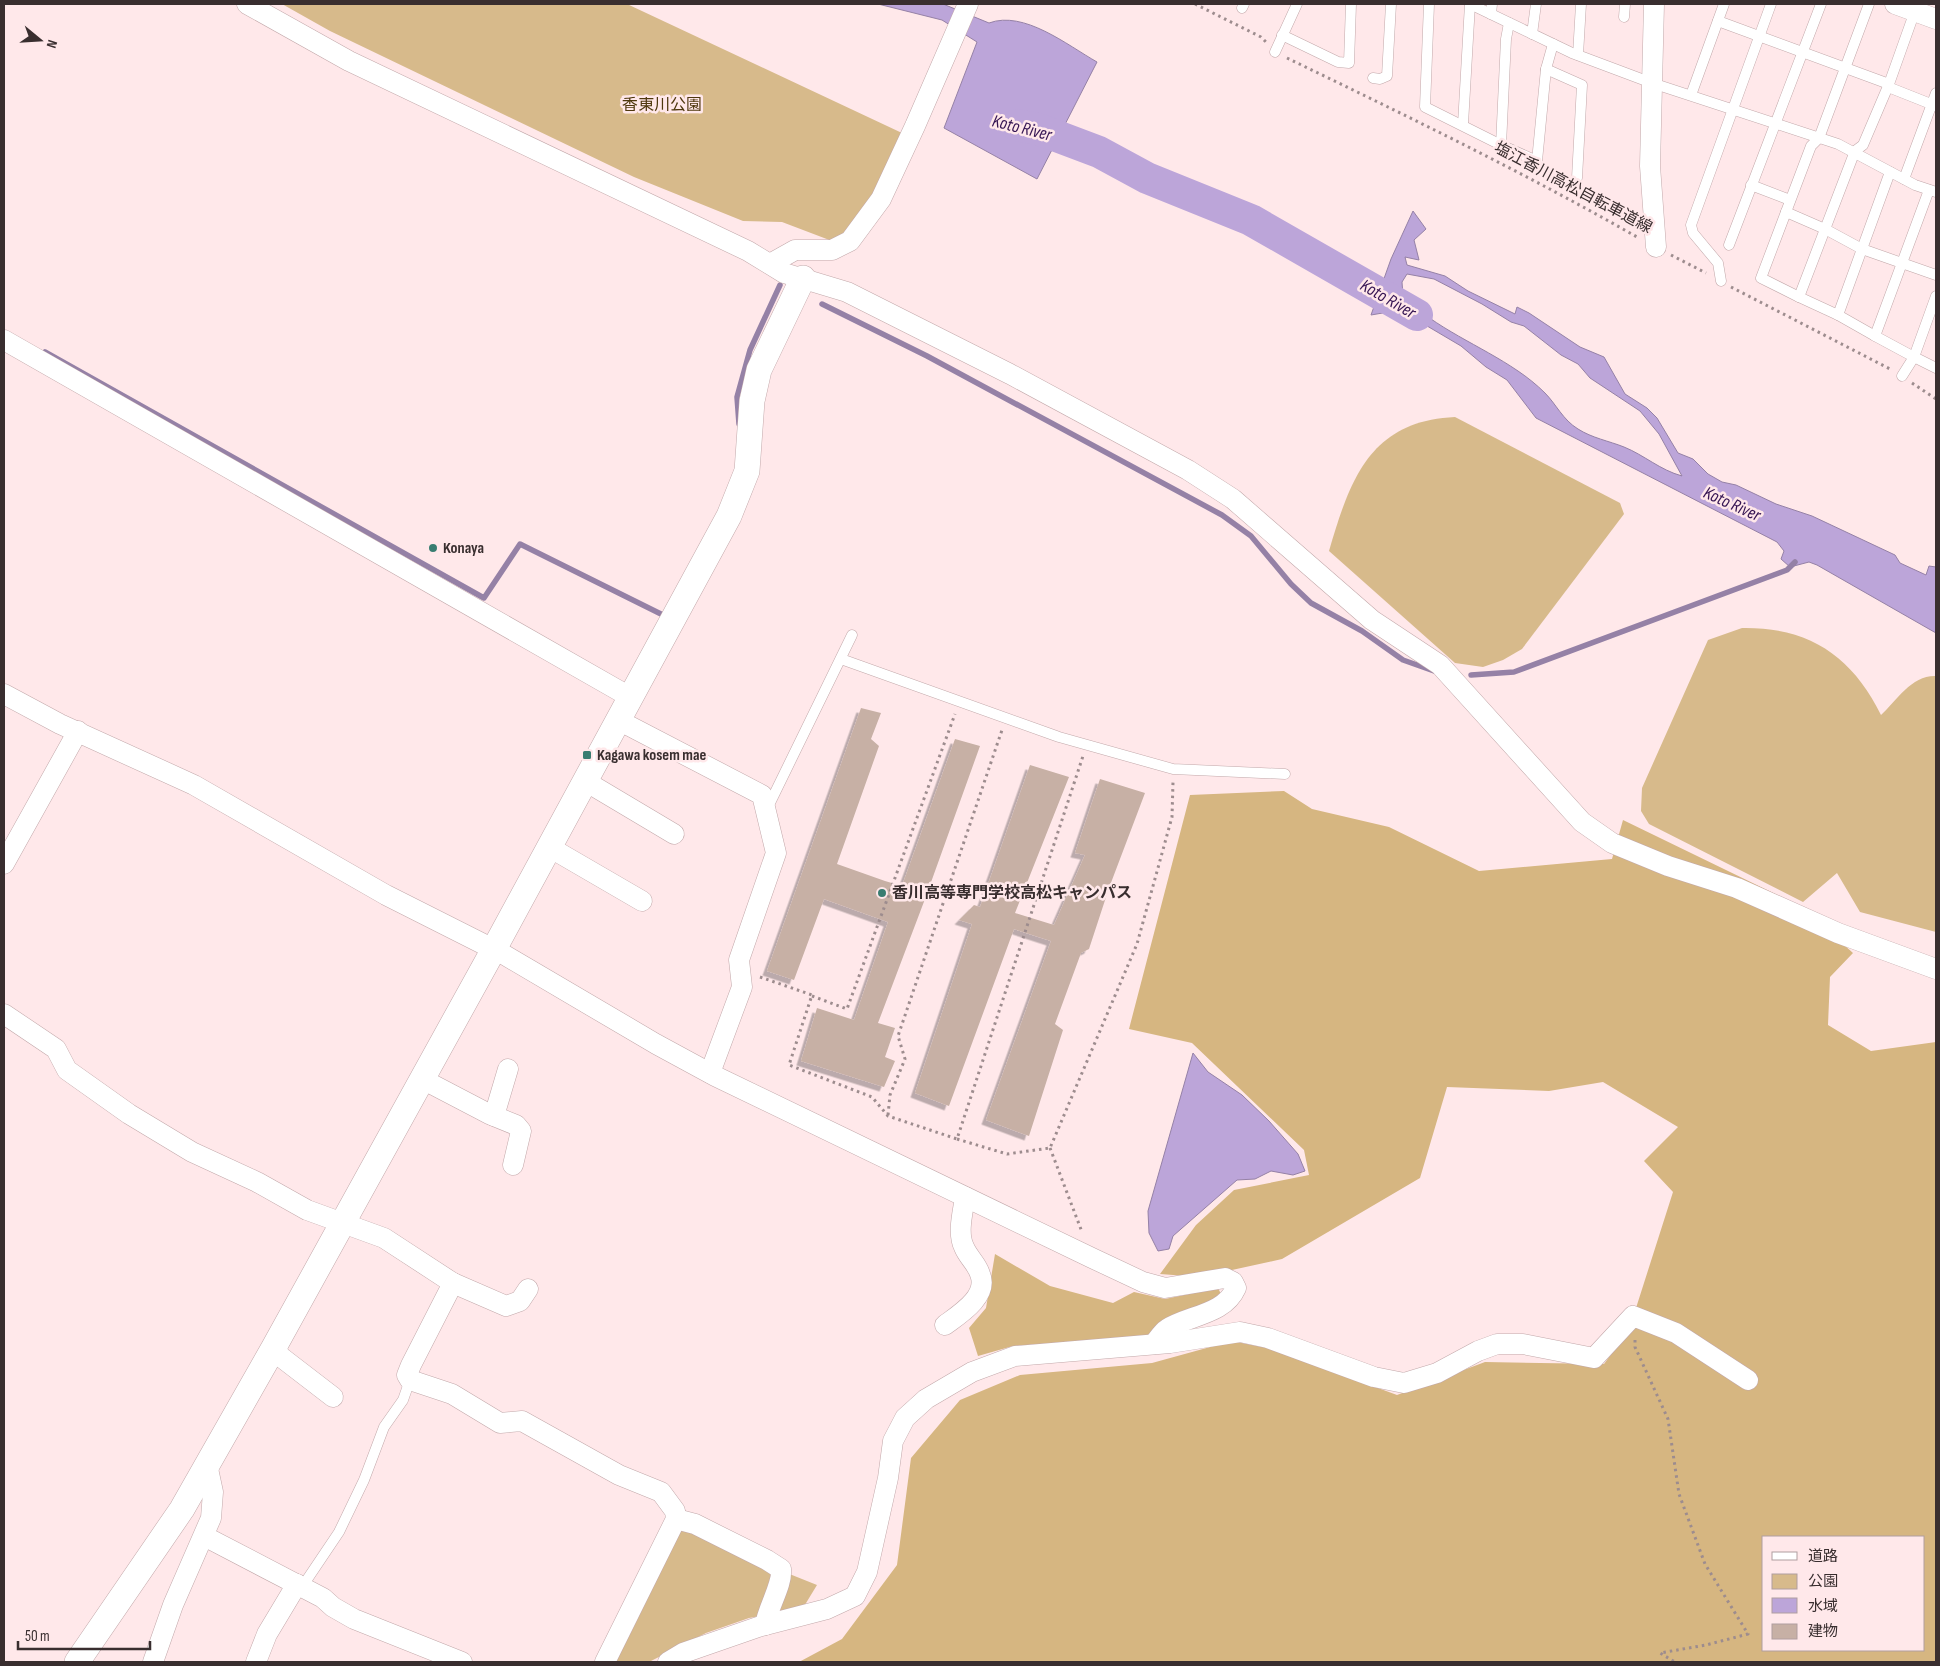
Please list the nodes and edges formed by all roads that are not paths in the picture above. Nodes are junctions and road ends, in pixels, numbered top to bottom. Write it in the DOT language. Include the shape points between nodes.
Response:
graph roads {
  1 [pos="248,4"];
  2 [pos="968,4"];
  3 [pos="1297,4"];
  4 [pos="1351,4"];
  5 [pos="1391,4"];
  6 [pos="1429,4"];
  7 [pos="1470,4"];
  8 [pos="1536,4"];
  9 [pos="1581,4"];
  10 [pos="1625,4"];
  11 [pos="1654,4"];
  12 [pos="1724,4"];
  13 [pos="1771,4"];
  14 [pos="1821,4"];
  15 [pos="1869,4"];
  16 [pos="1895,4"];
  17 [pos="1492,9"];
  18 [pos="1924,12"];
  19 [pos="1624,17"];
  20 [pos="1509,22"];
  21 [pos="1718,22"];
  22 [pos="1532,34"];
  23 [pos="1282,35"];
  24 [pos="1759,36"];
  25 [pos="1553,44"];
  26 [pos="1275,52"];
  27 [pos="1802,52"];
  28 [pos="1578,55"];
  29 [pos="1846,68"];
  30 [pos="1546,69"];
  31 [pos="1373,78"];
  32 [pos="1652,83"];
  33 [pos="1888,86"];
  34 [pos="1936,93"];
  35 [pos="1691,96"];
  36 [pos="1934,105"];
  37 [pos="1732,109"];
  38 [pos="1774,122"];
  39 [pos="1463,124"];
  40 [pos="1819,138"];
  41 [pos="1501,145"];
  42 [pos="1855,151"];
  43 [pos="1890,172"];
  44 [pos="1577,178"];
  45 [pos="1904,180"];
  46 [pos="1751,185"];
  47 [pos="1932,191"];
  48 [pos="1790,200"];
  49 [pos="1786,212"];
  50 [pos="1825,229"];
  51 [pos="1729,245"];
  52 [pos="1656,247"];
  53 [pos="1862,249"];
  54 [pos="1902,263"];
  55 [pos="770,264"];
  56 [pos="1936,275"];
  57 [pos="803,278"];
  58 [pos="1721,281"];
  59 [pos="1799,296"];
  60 [pos="1936,296"];
  61 [pos="1838,315"];
  62 [pos="1875,336"];
  63 [pos="4,340"];
  64 [pos="1914,357"];
  65 [pos="1936,368"];
  66 [pos="1902,376"];
  67 [pos="852,635"];
  68 [pos="841,659"];
  69 [pos="4,694"];
  70 [pos="630,697"];
  71 [pos="618,720"];
  72 [pos="78,732"];
  73 [pos="1285,774"];
  74 [pos="585,781"];
  75 [pos="766,812"];
  76 [pos="674,834"];
  77 [pos="549,847"];
  78 [pos="4,864"];
  79 [pos="642,901"];
  80 [pos="494,949"];
  81 [pos="1936,969"];
  82 [pos="4,1014"];
  83 [pos="508,1069"];
  84 [pos="710,1073"];
  85 [pos="422,1080"];
  86 [pos="494,1116"];
  87 [pos="513,1165"];
  88 [pos="965,1197"];
  89 [pos="342,1223"];
  90 [pos="453,1283"];
  91 [pos="528,1289"];
  92 [pos="946,1325"];
  93 [pos="1154,1344"];
  94 [pos="274,1347"];
  95 [pos="410,1380"];
  96 [pos="1748,1380"];
  97 [pos="333,1398"];
  98 [pos="206,1464"];
  99 [pos="676,1519"];
  100 [pos="204,1536"];
  101 [pos="300,1586"];
  102 [pos="765,1625"];
  103 [pos="77,1662"];
  104 [pos="153,1662"];
  105 [pos="256,1662"];
  106 [pos="462,1662"];
  107 [pos="604,1662"];
  108 [pos="668,1662"];
  1 -- 55 [label="street" via="349,61"];
  2 -- 55 [label="street" via="881,200 850,241 832,250 795,250"];
  3 -- 23 [label="lane"];
  4 -- 23 [label="lane" via="1349,63 1338,62"];
  5 -- 31 [label="lane" via="1387,76"];
  6 -- 39 [label="lane" via="1425,107"];
  7 -- 17 [label="lane"];
  7 -- 39 [label="lane"];
  8 -- 22 [label="lane"];
  9 -- 28 [label="lane"];
  10 -- 19 [label="lane"];
  11 -- 32 [label="street"];
  12 -- 21 [label="lane"];
  13 -- 24 [label="lane"];
  14 -- 27 [label="lane"];
  15 -- 29 [label="lane"];
  16 -- 18 [label="street"];
  17 -- 20 [label="lane"];
  18 -- 33 [label="lane"];
  20 -- 22 [label="lane"];
  20 -- 41 [label="lane"];
  21 -- 24 [label="lane"];
  21 -- 35 [label="lane"];
  22 -- 25 [label="lane"];
  23 -- 26 [label="lane"];
  24 -- 27 [label="lane"];
  24 -- 37 [label="lane"];
  25 -- 28 [label="lane"];
  25 -- 30 [label="lane"];
  27 -- 29 [label="lane"];
  27 -- 38 [label="lane"];
  28 -- 32 [label="lane"];
  29 -- 33 [label="lane"];
  29 -- 40 [label="lane"];
  30 -- 41 [label="lane" via="1538,161"];
  30 -- 44 [label="lane" via="1582,86"];
  32 -- 35 [label="lane"];
  32 -- 52 [label="street" via="1650,166"];
  33 -- 36 [label="lane"];
  33 -- 42 [label="lane" via="1864,145"];
  34 -- 36 [label="lane"];
  35 -- 37 [label="lane"];
  36 -- 45 [label="lane"];
  37 -- 38 [label="lane"];
  37 -- 58 [label="lane" via="1692,225 1693,233 1718,263"];
  38 -- 40 [label="lane"];
  38 -- 46 [label="lane"];
  39 -- 41 [label="lane"];
  40 -- 42 [label="lane"];
  40 -- 48 [label="lane" via="1811,146"];
  42 -- 43 [label="lane"];
  42 -- 50 [label="lane"];
  43 -- 45 [label="lane"];
  43 -- 53 [label="lane"];
  45 -- 47 [label="lane"];
  46 -- 48 [label="lane"];
  46 -- 51 [label="lane"];
  47 -- 54 [label="lane"];
  48 -- 49 [label="lane"];
  49 -- 50 [label="lane"];
  49 -- 59 [label="lane" via="1762,278"];
  50 -- 53 [label="lane"];
  50 -- 59 [label="lane"];
  53 -- 54 [label="lane"];
  53 -- 61 [label="lane"];
  54 -- 56 [label="lane"];
  54 -- 62 [label="lane"];
  55 -- 57 [label="street" via="784,273"];
  57 -- 70 [label="street" via="759,370 752,401 747,471 739,494"];
  57 -- 81 [label="street" via="847,292 1010,374 1188,470 1233,499 1372,620 1440,665 1582,822 1612,843 1668,866 1737,888 1838,933"];
  59 -- 61 [label="lane"];
  60 -- 64 [label="lane"];
  61 -- 62 [label="lane"];
  62 -- 64 [label="lane"];
  63 -- 70 [label="street"];
  64 -- 65 [label="lane"];
  64 -- 66 [label="lane"];
  67 -- 68 [label="lane"];
  68 -- 73 [label="lane" via="1087,745 1174,769"];
  68 -- 75 [label="lane"];
  69 -- 72 [label="street"];
  70 -- 71 [label="street"];
  71 -- 74 [label="street"];
  71 -- 75 [label="street" via="762,795"];
  72 -- 78 [label="street"];
  72 -- 80 [label="street" via="194,785 360,880"];
  74 -- 76 [label="street"];
  74 -- 77 [label="street"];
  75 -- 84 [label="street" via="776,853 739,960 742,987"];
  77 -- 79 [label="street"];
  77 -- 80 [label="street"];
  80 -- 84 [label="street"];
  80 -- 85 [label="street"];
  82 -- 89 [label="street" via="56,1049 67,1070 130,1114 192,1152 307,1210"];
  83 -- 86 [label="street"];
  84 -- 88 [label="street"];
  85 -- 86 [label="street"];
  85 -- 89 [label="street"];
  86 -- 87 [label="street" via="516,1125 521,1131"];
  88 -- 92 [label="street" via="961,1226 963,1246 981,1276 980,1291 973,1302"];
  88 -- 93 [label="street" via="1142,1282 1165,1288 1225,1278 1233,1282 1236,1288 1224,1304 1166,1329"];
  89 -- 90 [label="street" via="384,1238"];
  89 -- 94 [label="street"];
  90 -- 91 [label="street" via="506,1306 520,1301"];
  90 -- 95 [label="street" via="411,1364 407,1375"];
  93 -- 96 [label="street" via="1240,1332 1268,1338 1374,1377 1404,1383 1437,1373 1497,1344 1523,1344 1594,1358 1633,1316 1676,1333"];
  93 -- 102 [label="street" via="1015,1356 972,1372 926,1399 905,1418 893,1441 868,1572 855,1596 827,1609"];
  94 -- 97 [label="street" via="281,1357"];
  94 -- 98 [label="street"];
  95 -- 99 [label="street" via="452,1394 500,1423 522,1421 619,1475 661,1492 676,1511"];
  95 -- 101 [label="lane" via="403,1400 384,1427 339,1532"];
  98 -- 100 [label="street" via="213,1492 211,1518"];
  98 -- 103 [label="street" via="182,1509"];
  99 -- 102 [label="street" via="695,1524 781,1569 780,1584 767,1610"];
  99 -- 107 [label="street"];
  100 -- 101 [label="street"];
  100 -- 104 [label="street" via="173,1605"];
  101 -- 105 [label="street" via="267,1634"];
  101 -- 106 [label="street" via="354,1619"];
  102 -- 108 [label="street" via="683,1653"];
}
